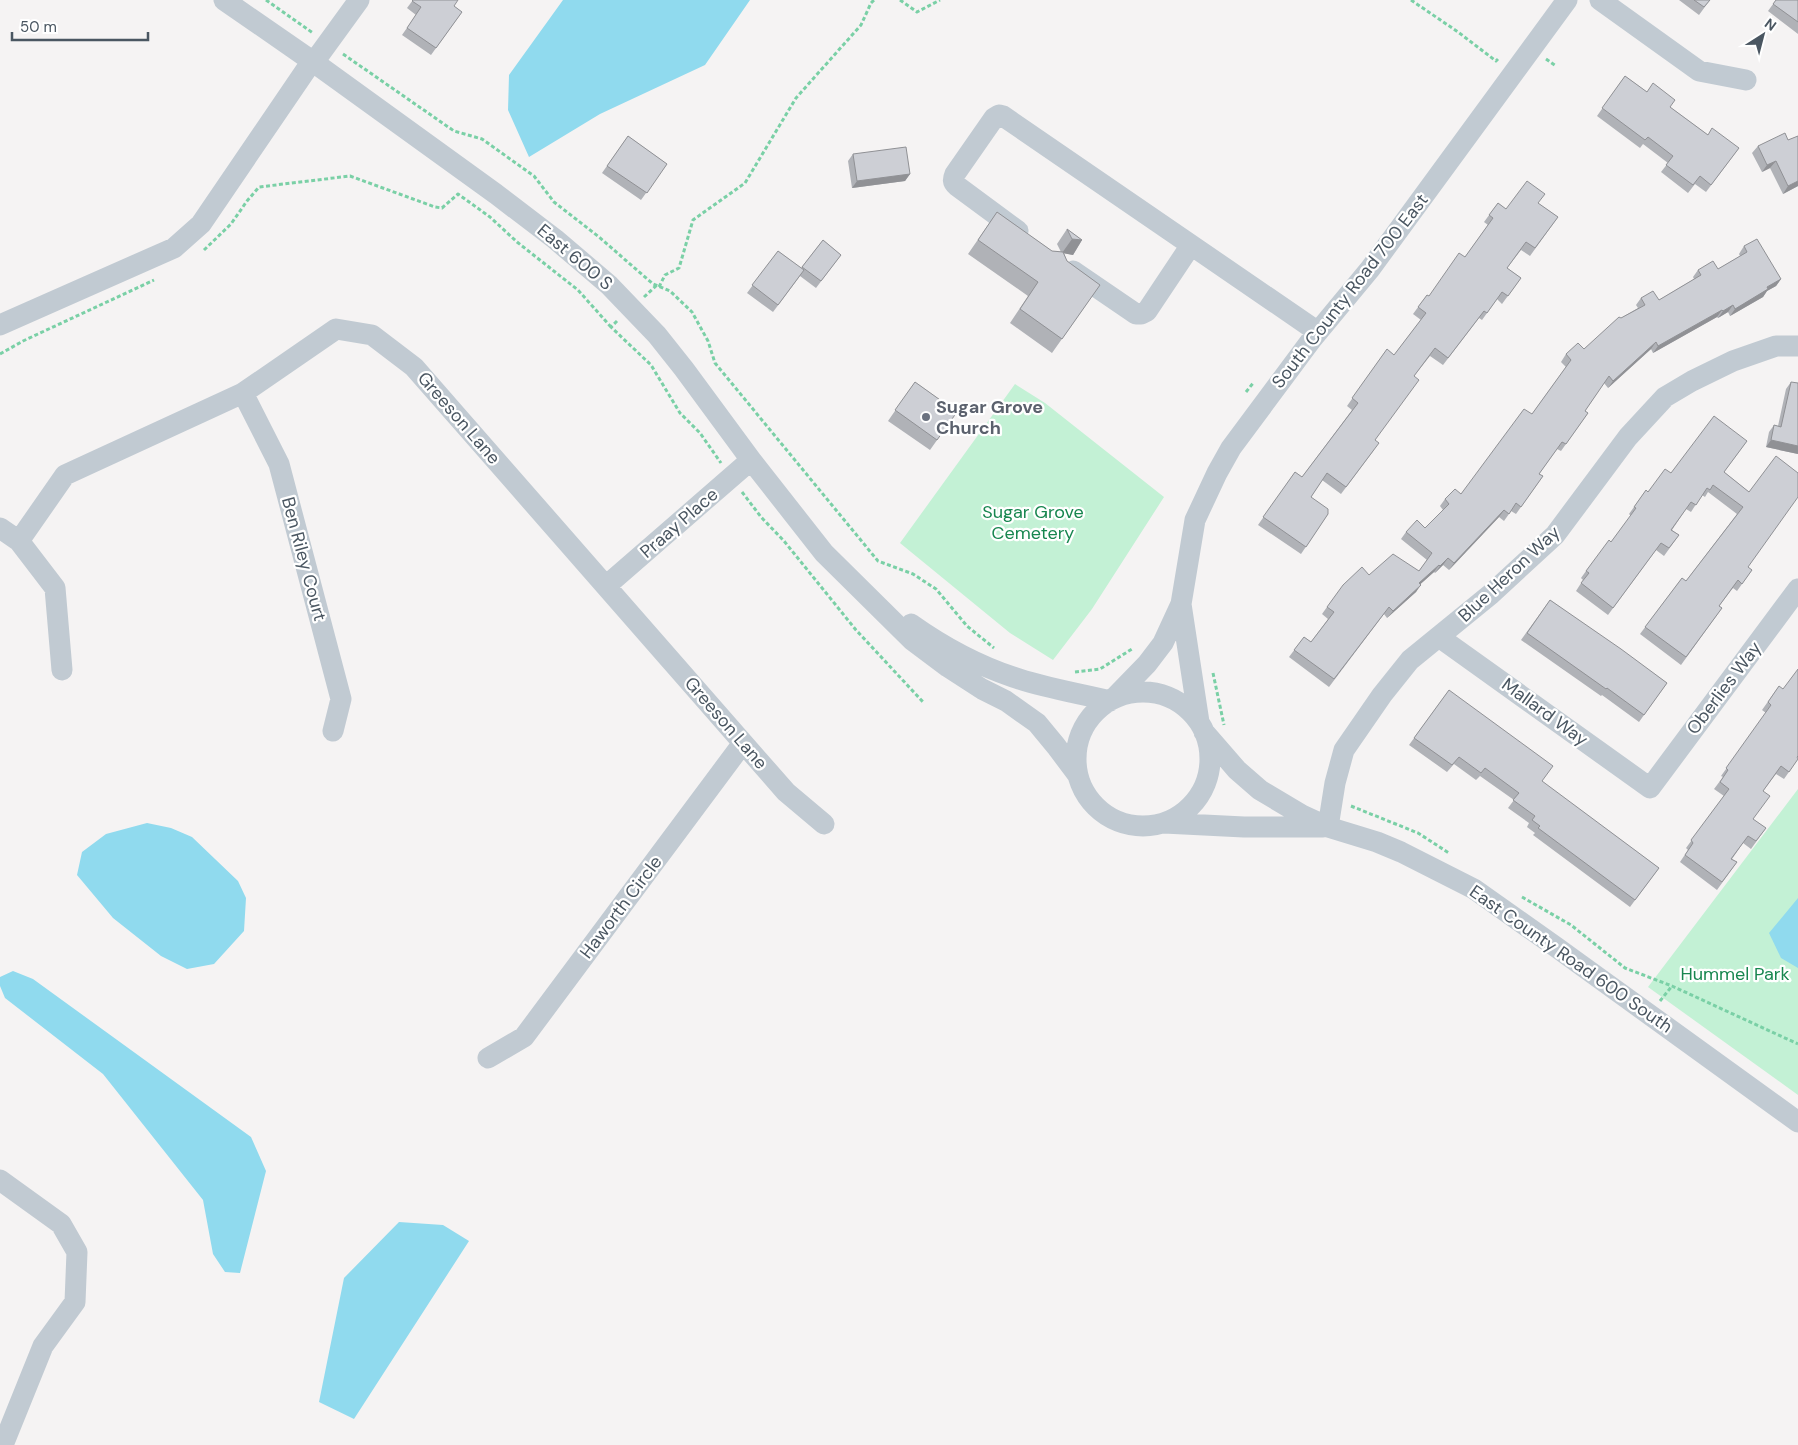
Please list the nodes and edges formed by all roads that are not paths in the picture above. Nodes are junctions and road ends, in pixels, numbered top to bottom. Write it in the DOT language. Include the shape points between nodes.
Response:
graph roads {
  1 [pos="224,0"];
  2 [pos="359,0"];
  3 [pos="1567,0"];
  4 [pos="1600,0"];
  5 [pos="313,61"];
  6 [pos="1746,80"];
  7 [pos="1034,243"];
  8 [pos="1191,245"];
  9 [pos="1065,265"];
  10 [pos="0,325"];
  11 [pos="1318,332"];
  12 [pos="1798,346"];
  13 [pos="242,393"];
  14 [pos="751,460"];
  15 [pos="0,528"];
  16 [pos="19,541"];
  17 [pos="606,586"];
  18 [pos="858,586"];
  19 [pos="1798,589"];
  20 [pos="1181,604"];
  21 [pos="1439,637"];
  22 [pos="62,670"];
  23 [pos="1112,700"];
  24 [pos="1209,727"];
  25 [pos="333,732"];
  26 [pos="743,743"];
  27 [pos="1077,774"];
  28 [pos="1650,788"];
  29 [pos="1164,823"];
  30 [pos="824,824"];
  31 [pos="1328,827"];
  32 [pos="488,1058"];
  33 [pos="1795,1114"];
  34 [pos="0,1180"];
  35 [pos="3,1445"];
  1 -- 5 [label="street, East 600 S"];
  2 -- 5 [label="street"];
  3 -- 11 [label="street, South County Road 700 East" via="1370,269"];
  4 -- 6 [label="street" via="1699,72"];
  5 -- 10 [label="street" via="201,224 174,248"];
  5 -- 14 [label="street, East 600 S" via="555,239 609,285 663,342"];
  7 -- 8 [label="street" via="953,180 999,115"];
  8 -- 9 [label="street" via="1147,310 1141,314 1136,314"];
  8 -- 11 [label="street"];
  11 -- 20 [label="street, South County Road 700 East" via="1216,472 1195,520"];
  12 -- 21 [label="street, Blue Heron Way" via="1776,346 1734,361 1665,397 1628,437 1555,535"];
  13 -- 16 [label="street, Greeson Lane" via="65,475"];
  13 -- 17 [label="street, Greeson Lane" via="336,329 372,335 414,367"];
  13 -- 25 [label="street, Ben Riley Court" via="279,464 341,698"];
  14 -- 17 [label="street, Praay Place"];
  14 -- 18 [label="street, East 600 S" via="820,547"];
  15 -- 16 [label="street"];
  16 -- 22 [label="street" via="55,588"];
  17 -- 26 [label="street, Greeson Lane"];
  18 -- 23 [label="street" via="924,632 992,669 1034,684"];
  18 -- 27 [label="street" via="912,640 1037,724"];
  19 -- 28 [label="street, Oberlies Way"];
  20 -- 23 [label="street, South County Road 700 East" via="1160,646"];
  20 -- 24 [label="street, South County Road 700 East"];
  21 -- 28 [label="street, Mallard Way"];
  21 -- 31 [label="street, Blue Heron Way" via="1410,660 1344,750"];
  23 -- 24 [label="street" via="1138,692 1163,695"];
  23 -- 27 [label="street" via="1093,714 1080,736 1076,754"];
  24 -- 29 [label="street" via="1210,759 1204,786 1192,806"];
  24 -- 31 [label="street, East County Road 600 South" via="1237,770 1260,790"];
  26 -- 30 [label="street, Greeson Lane" via="786,792"];
  26 -- 32 [label="street, Haworth Circle" via="524,1036"];
  27 -- 29 [label="street" via="1087,797 1105,815 1129,825"];
  29 -- 31 [label="street, East County Road 600 South"];
  31 -- 33 [label="street, East County Road 600 South" via="1401,852 1481,894"];
  34 -- 35 [label="street" via="61,1224 77,1252 76,1302 43,1346"];
}
